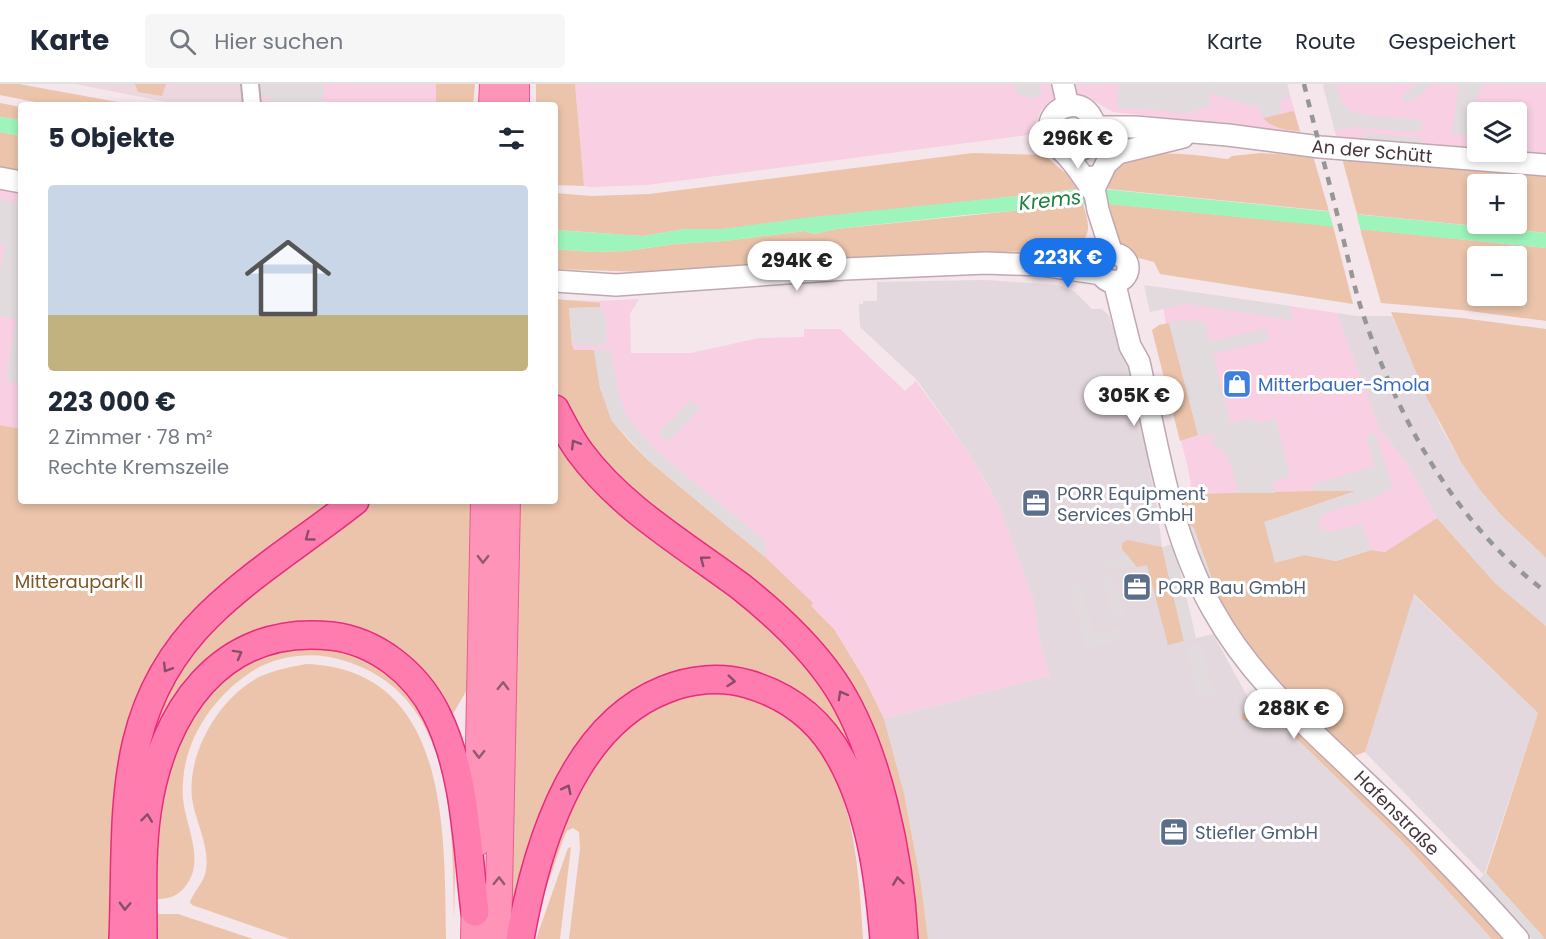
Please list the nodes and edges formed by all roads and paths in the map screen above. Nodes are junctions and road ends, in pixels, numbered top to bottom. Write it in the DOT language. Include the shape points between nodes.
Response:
graph roads {
  1 [pos="250,84"];
  2 [pos="493,84"];
  3 [pos="516,84"];
  4 [pos="1063,84"];
  5 [pos="252,102"];
  6 [pos="492,102"];
  7 [pos="516,102"];
  8 [pos="1068,106"];
  9 [pos="1199,133"];
  10 [pos="1092,142"];
  11 [pos="1063,152"];
  12 [pos="1546,165"];
  13 [pos="0,178"];
  14 [pos="18,181"];
  15 [pos="1093,191"];
  16 [pos="1111,265"];
  17 [pos="558,282"];
  18 [pos="558,414"];
  19 [pos="351,504"];
  20 [pos="484,504"];
  21 [pos="507,504"];
  22 [pos="475,912"];
  23 [pos="123,939"];
  24 [pos="143,939"];
  25 [pos="474,939"];
  26 [pos="498,939"];
  27 [pos="520,939"];
  28 [pos="884,939"];
  29 [pos="904,939"];
  30 [pos="1518,939"];
  1 -- 5 [label="street"];
  2 -- 6 [label="main road"];
  3 -- 7 [label="main road"];
  4 -- 8 [label="street"];
  8 -- 10 [label="street" via="1086,110 1092,117"];
  8 -- 11 [label="street, Hafenstraße" via="1059,110 1049,124 1052,139"];
  9 -- 10 [label="street, An der Schütt" via="1126,127"];
  9 -- 12 [label="street, An der Schütt"];
  9 -- 15 [label="street, An der Schütt" via="1125,150 1112,157"];
  10 -- 11 [label="street" via="1081,150"];
  10 -- 15 [label="street, Hafenstraße"];
  11 -- 15 [label="street, Hafenstraße"];
  13 -- 14 [label="street"];
  15 -- 16 [label="street, Hafenstraße"];
  16 -- 17 [label="street" via="1059,256 1041,265 986,263 845,269 616,285"];
  16 -- 30 [label="street, Hafenstraße" via="1182,540 1208,600 1261,680"];
  29 -- 18 [label="highway, one-way" via="893,846 875,776 852,715 833,680 773,614 650,520 600,475 580,452"];
  19 -- 23 [label="highway, one-way" via="238,589 183,643 164,672 143,718 130,770"];
  20 -- 22 [label="main road, one-way"];
  26 -- 21 [label="main road, one-way"];
  24 -- 22 [label="highway, one-way" via="147,812 172,726 213,671 262,642 286,636 314,634 364,645 402,669 428,698 455,763"];
  22 -- 25 [label="main road"];
  27 -- 28 [label="highway, one-way" via="531,884 550,825 594,744 628,709 650,695 674,686 713,680 748,684 790,701 830,741 857,794 868,832"];
}
